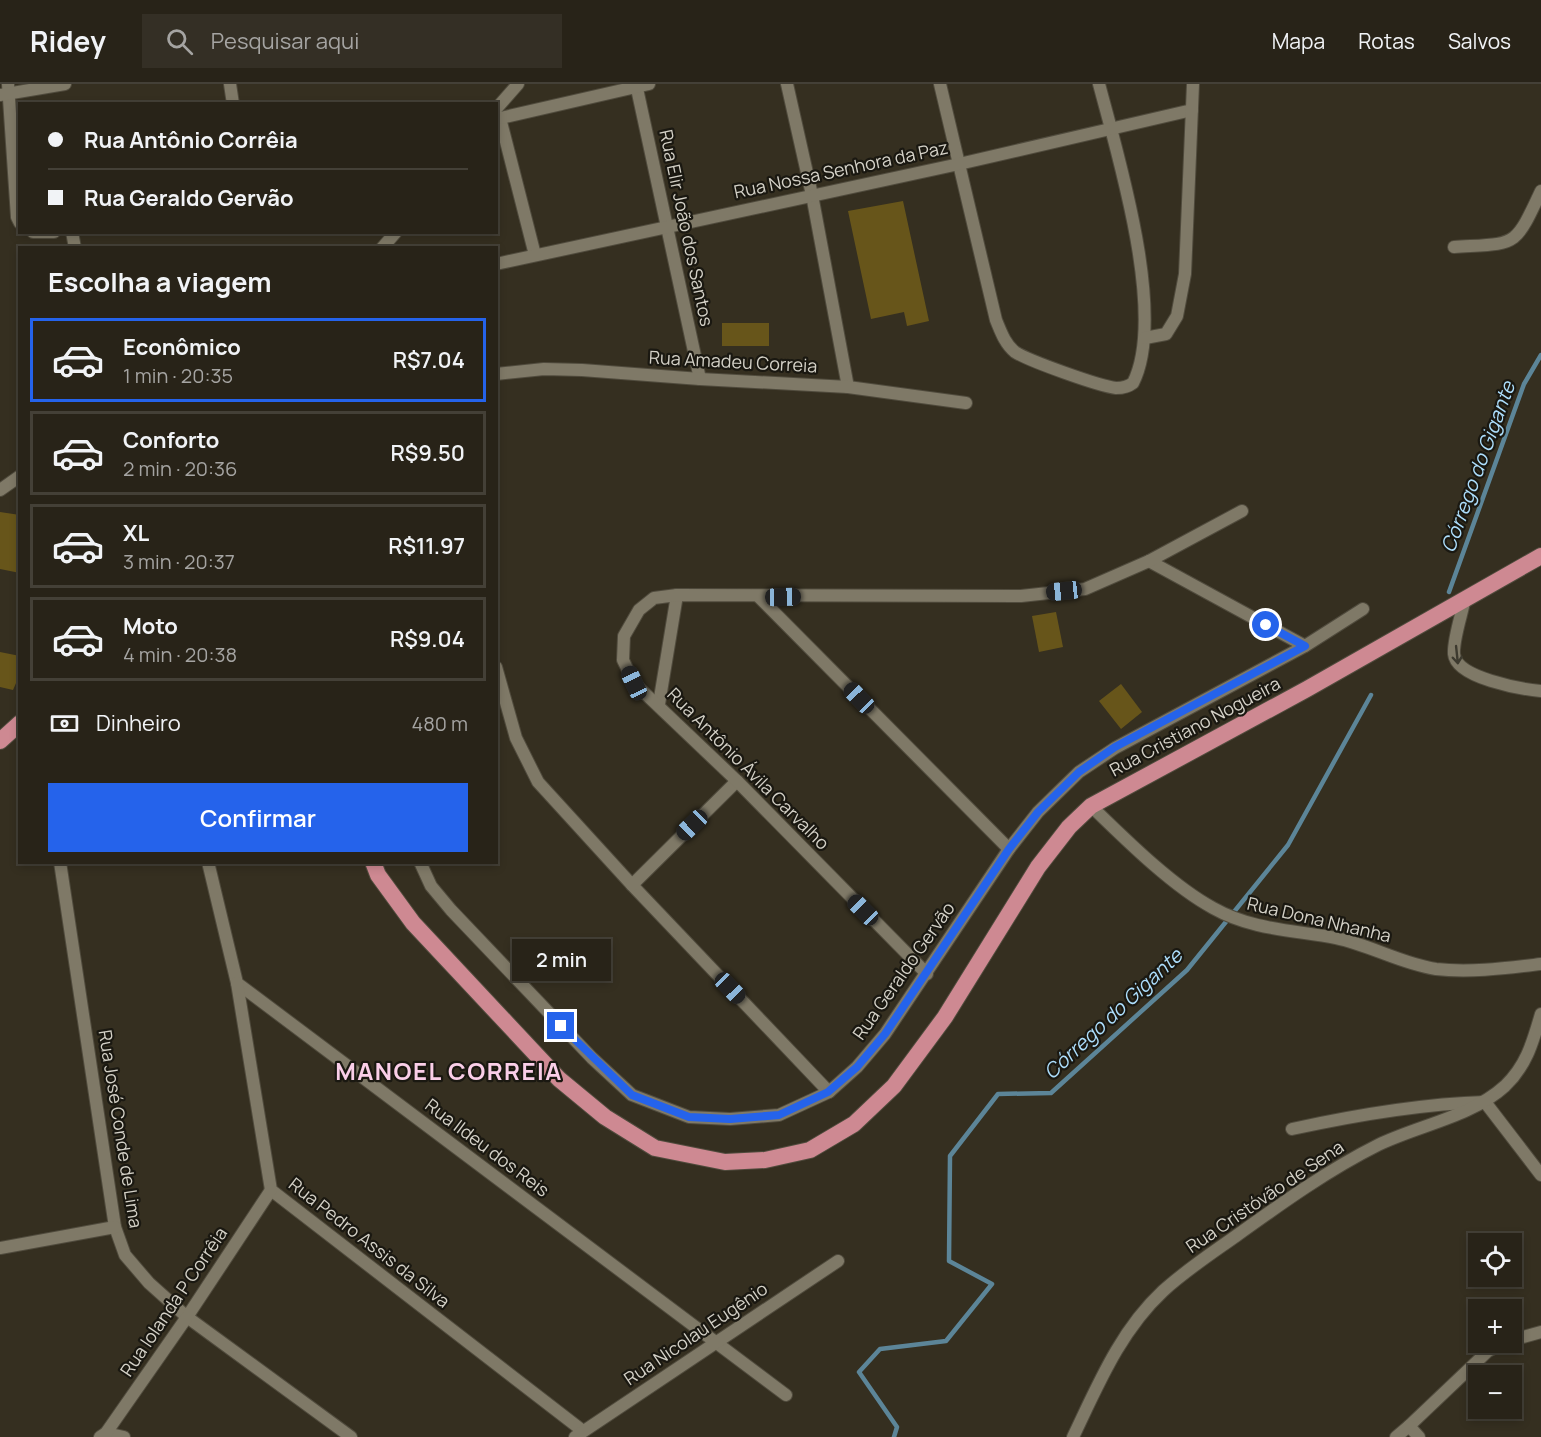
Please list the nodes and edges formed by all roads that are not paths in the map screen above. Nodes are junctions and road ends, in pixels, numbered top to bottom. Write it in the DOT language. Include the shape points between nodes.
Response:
graph roads {
  1 [pos="65,84"];
  2 [pos="230,84"];
  3 [pos="518,84"];
  4 [pos="650,84"];
  5 [pos="788,84"];
  6 [pos="940,84"];
  7 [pos="1099,84"];
  8 [pos="1193,84"];
  9 [pos="636,85"];
  10 [pos="6,91"];
  11 [pos="233,102"];
  12 [pos="1192,110"];
  13 [pos="498,116"];
  14 [pos="1111,129"];
  15 [pos="959,164"];
  16 [pos="1541,191"];
  17 [pos="812,195"];
  18 [pos="18,219"];
  19 [pos="668,225"];
  20 [pos="394,234"];
  21 [pos="384,246"];
  22 [pos="1454,247"];
  23 [pos="535,255"];
  24 [pos="498,264"];
  25 [pos="1145,338"];
  26 [pos="498,374"];
  27 [pos="700,379"];
  28 [pos="848,387"];
  29 [pos="966,403"];
  30 [pos="18,477"];
  31 [pos="0,490"];
  32 [pos="1242,511"];
  33 [pos="1541,556"];
  34 [pos="1149,561"];
  35 [pos="677,596"];
  36 [pos="759,597"];
  37 [pos="1465,598"];
  38 [pos="1363,609"];
  39 [pos="1305,646"];
  40 [pos="498,674"];
  41 [pos="1541,691"];
  42 [pos="659,704"];
  43 [pos="18,725"];
  44 [pos="0,741"];
  45 [pos="736,781"];
  46 [pos="1091,806"];
  47 [pos="1009,849"];
  48 [pos="60,864"];
  49 [pos="208,864"];
  50 [pos="375,864"];
  51 [pos="421,864"];
  52 [pos="632,885"];
  53 [pos="1541,964"];
  54 [pos="927,974"];
  55 [pos="237,983"];
  56 [pos="1541,1014"];
  57 [pos="1527,1060"];
  58 [pos="1541,1062"];
  59 [pos="828,1092"];
  60 [pos="1485,1102"];
  61 [pos="1292,1129"];
  62 [pos="1541,1175"];
  63 [pos="271,1190"];
  64 [pos="115,1227"];
  65 [pos="0,1248"];
  66 [pos="838,1261"];
  67 [pos="187,1317"];
  68 [pos="1541,1332"];
  69 [pos="1522,1337"];
  70 [pos="715,1341"];
  71 [pos="1486,1353"];
  72 [pos="786,1395"];
  73 [pos="1409,1426"];
  74 [pos="579,1434"];
  75 [pos="103,1435"];
  76 [pos="124,1437"];
  77 [pos="351,1437"];
  78 [pos="1073,1437"];
  79 [pos="1396,1437"];
  80 [pos="1419,1437"];
  1 -- 10 [label="street"];
  2 -- 11 [label="street"];
  3 -- 13 [label="street"];
  4 -- 9 [label="street"];
  5 -- 17 [label="street"];
  6 -- 15 [label="street"];
  7 -- 14 [label="street"];
  8 -- 12 [label="street"];
  9 -- 13 [label="street"];
  9 -- 19 [label="street, Rua Elir João dos Santos"];
  10 -- 18 [label="street"];
  12 -- 14 [label="street, Rua Nossa Senhora da Paz"];
  12 -- 25 [label="street" via="1185,274 1176,316 1166,334"];
  13 -- 23 [label="street"];
  14 -- 15 [label="street, Rua Nossa Senhora da Paz"];
  14 -- 25 [label="street" via="1143,274"];
  15 -- 17 [label="street, Rua Nossa Senhora da Paz"];
  15 -- 25 [label="street" via="996,320 1014,351 1103,385 1128,387 1138,372"];
  16 -- 22 [label="street" via="1525,226 1514,239"];
  17 -- 19 [label="street, Rua Nossa Senhora da Paz"];
  17 -- 28 [label="street"];
  19 -- 23 [label="street, Rua Nossa Senhora da Paz"];
  19 -- 27 [label="street, Rua Elir João dos Santos"];
  20 -- 21 [label="street"];
  23 -- 24 [label="street, Rua Nossa Senhora da Paz"];
  26 -- 27 [label="street, Rua Amadeu Correia" via="544,369"];
  27 -- 28 [label="street, Rua Amadeu Correia"];
  28 -- 29 [label="street, Rua Amadeu Correia"];
  30 -- 31 [label="street"];
  32 -- 34 [label="street, Rua Antônio Ávila Carvalho"];
  33 -- 37 [label="highway, Rua Cristiano Nogueira"];
  34 -- 36 [label="street, Rua Antônio Ávila Carvalho" via="1085,589 1022,596"];
  34 -- 39 [label="street"];
  35 -- 36 [label="street, Rua Antônio Ávila Carvalho"];
  35 -- 42 [label="street"];
  35 -- 42 [label="street, Rua Antônio Ávila Carvalho" via="654,598 639,610 624,636 623,660 634,683"];
  36 -- 47 [label="street"];
  37 -- 41 [label="street, one-way" via="1454,654 1458,666 1468,673 1521,689"];
  37 -- 46 [label="highway, Rua Cristiano Nogueira"];
  38 -- 39 [label="street, Rua Geraldo Gervão"];
  39 -- 47 [label="street, Rua Geraldo Gervão" via="1115,747 1079,772 1038,812"];
  40 -- 52 [label="street" via="516,738 538,782"];
  42 -- 45 [label="street, Rua Antônio Ávila Carvalho"];
  43 -- 44 [label="highway"];
  45 -- 52 [label="street"];
  45 -- 54 [label="street, Rua Antônio Ávila Carvalho"];
  46 -- 50 [label="highway, Rua Cristiano Nogueira" via="1038,867 945,1017 894,1086 854,1124 810,1150 765,1160 725,1162 655,1148 605,1117 559,1080 413,923 378,875"];
  46 -- 53 [label="street, Rua Dona Nhanha" via="1168,875 1212,908 1249,924 1365,945 1436,969"];
  47 -- 54 [label="street, Rua Geraldo Gervão"];
  48 -- 64 [label="street, Rua José Conde de Lima"];
  49 -- 55 [label="street"];
  51 -- 59 [label="street, Rua Geraldo Gervão" via="431,886 451,910 632,1095 689,1117 730,1119 779,1115"];
  52 -- 59 [label="street"];
  54 -- 59 [label="street, Rua Geraldo Gervão" via="885,1034 857,1067"];
  55 -- 63 [label="street, Rua Pedro Assis da Silva"];
  55 -- 70 [label="street, Rua Ildeu dos Reis"];
  56 -- 57 [label="street, Rua Cristóvão de Sena"];
  57 -- 58 [label="street"];
  57 -- 60 [label="street, Rua Cristóvão de Sena"];
  60 -- 61 [label="street" via="1435,1104"];
  60 -- 62 [label="street"];
  60 -- 78 [label="street, Rua Cristóvão de Sena" via="1378,1145 1321,1177 1163,1291 1110,1359"];
  63 -- 67 [label="street, Rua Iolanda P Corrêia"];
  63 -- 74 [label="street, Rua Pedro Assis da Silva"];
  64 -- 65 [label="street"];
  64 -- 67 [label="street, Rua José Conde de Lima" via="126,1255"];
  66 -- 70 [label="street, Rua Nicolau Eugênio"];
  67 -- 75 [label="street, Rua Iolanda P Corrêia"];
  67 -- 77 [label="street, Rua José Conde de Lima"];
  68 -- 69 [label="street"];
  70 -- 72 [label="street, Rua Ildeu dos Reis"];
  70 -- 74 [label="street, Rua Nicolau Eugênio"];
  71 -- 73 [label="street"];
  73 -- 79 [label="street"];
  73 -- 80 [label="street"];
  75 -- 76 [label="street"];
}
